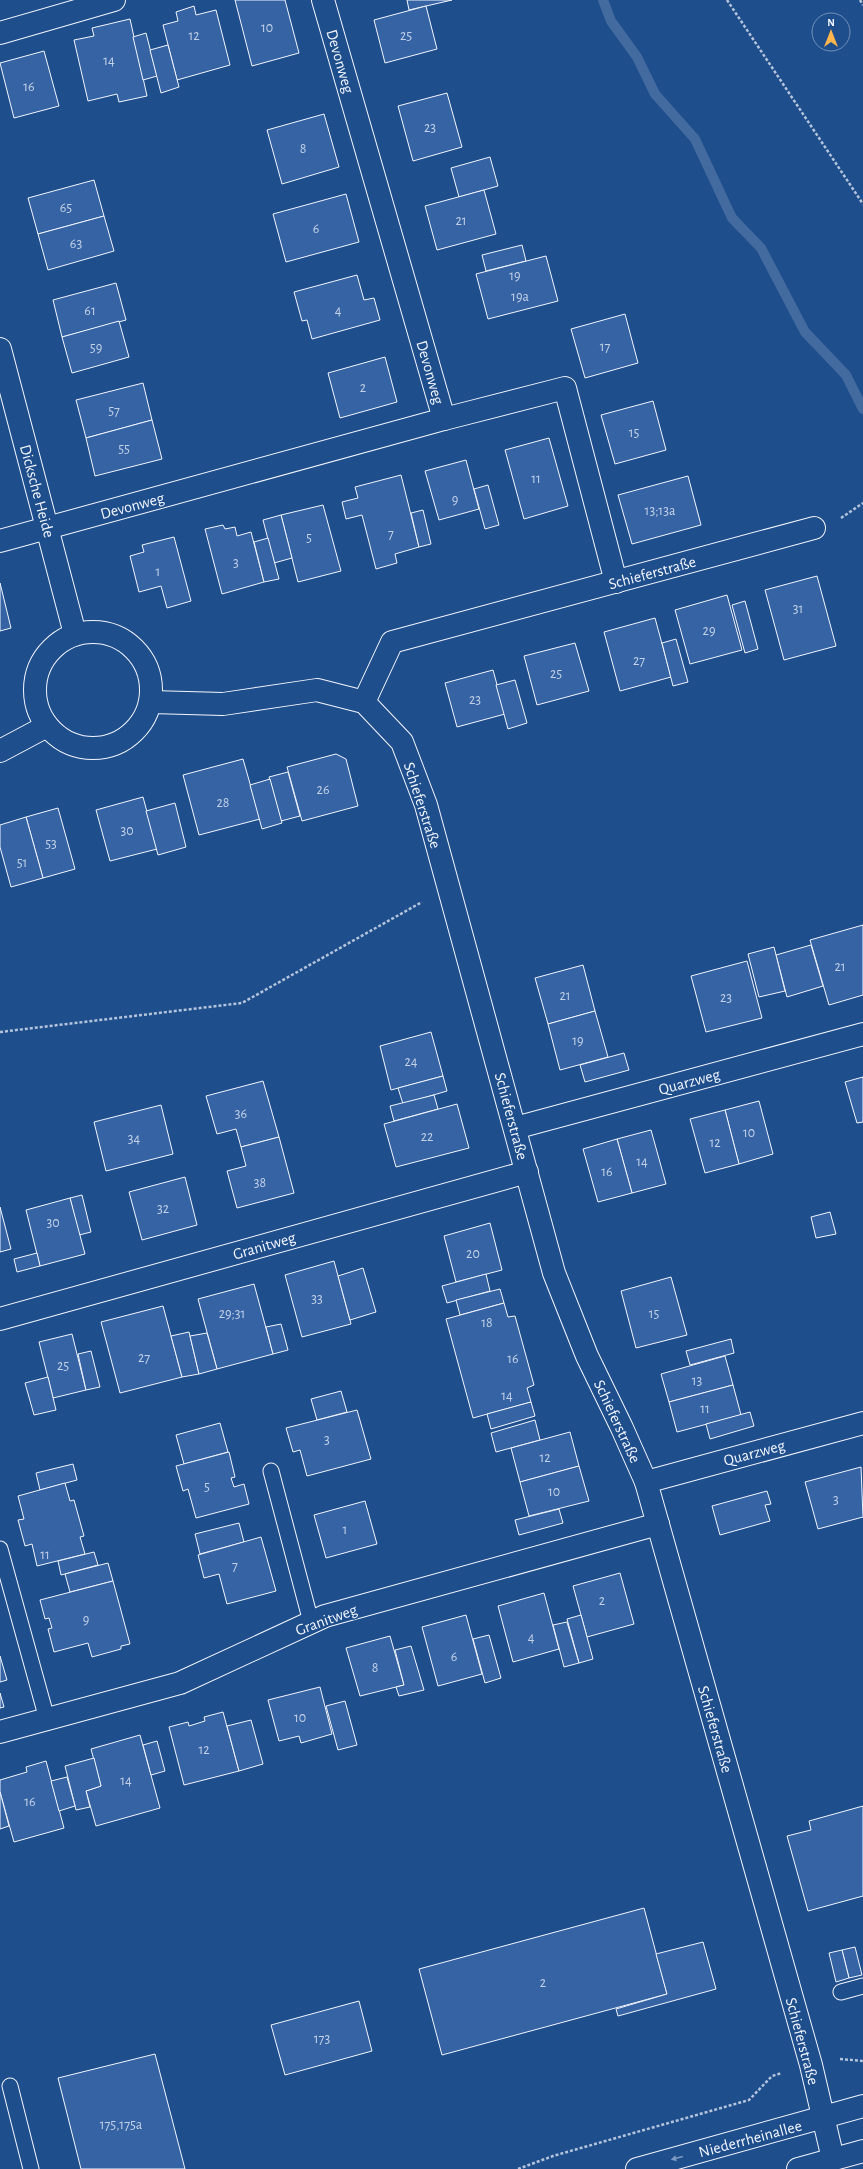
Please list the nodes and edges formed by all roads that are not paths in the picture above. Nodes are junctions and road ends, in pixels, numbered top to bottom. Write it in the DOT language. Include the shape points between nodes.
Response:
graph roads {
  1 [pos="114,0"];
  2 [pos="323,0"];
  3 [pos="0,33"];
  4 [pos="0,349"];
  5 [pos="444,419"];
  6 [pos="48,528"];
  7 [pos="814,528"];
  8 [pos="0,541"];
  9 [pos="616,582"];
  10 [pos="75,634"];
  11 [pos="151,702"];
  12 [pos="364,702"];
  13 [pos="47,726"];
  14 [pos="0,751"];
  15 [pos="863,1034"];
  16 [pos="515,1128"];
  17 [pos="527,1172"];
  18 [pos="0,1318"];
  19 [pos="863,1423"];
  20 [pos="271,1472"];
  21 [pos="646,1482"];
  22 [pos="658,1524"];
  23 [pos="0,1549"];
  24 [pos="311,1622"];
  25 [pos="47,1720"];
  26 [pos="0,1732"];
  27 [pos="863,1986"];
  28 [pos="840,1992"];
  29 [pos="10,2086"];
  30 [pos="863,2106"];
  31 [pos="823,2118"];
  32 [pos="863,2150"];
  33 [pos="834,2159"];
  34 [pos="31,2169"];
  35 [pos="637,2169"];
  36 [pos="798,2169"];
  1 -- 3 [label="street"];
  2 -- 5 [label="street, Devonweg"];
  4 -- 6 [label="street, Dicksche Heide"];
  5 -- 6 [label="street, Devonweg"];
  5 -- 9 [label="street" via="565,388"];
  6 -- 8 [label="street, Devonweg"];
  6 -- 10 [label="street, Dicksche Heide"];
  7 -- 9 [label="street, Schieferstraße"];
  9 -- 12 [label="street, Schieferstraße" via="392,642"];
  10 -- 11 [label="street" via="96,631 115,635 132,646 145,662 151,681"];
  10 -- 13 [label="street" via="58,642 45,656 37,673 34,691 38,710"];
  11 -- 12 [label="street" via="223,704 317,690"];
  11 -- 13 [label="street" via="144,719 132,734 116,744 98,748 79,747 61,739"];
  12 -- 16 [label="street, Schieferstraße" via="402,742 426,805"];
  13 -- 14 [label="street"];
  15 -- 16 [label="street, Quarzweg"];
  16 -- 17 [label="street, Schieferstraße"];
  17 -- 18 [label="street, Granitweg"];
  17 -- 21 [label="street, Schieferstraße" via="554,1273 587,1356"];
  19 -- 21 [label="street, Quarzweg"];
  20 -- 24 [label="lane"];
  21 -- 22 [label="street, Schieferstraße"];
  22 -- 24 [label="street, Granitweg"];
  22 -- 31 [label="street, Schieferstraße" via="811,2065"];
  23 -- 25 [label="lane"];
  24 -- 25 [label="street, Granitweg" via="180,1683"];
  25 -- 26 [label="street, Granitweg"];
  27 -- 28 [label="lane"];
  29 -- 34 [label="lane"];
  30 -- 31 [label="street, Niederrheinallee"];
  31 -- 33 [label="street, Schieferstraße"];
  31 -- 35 [label="street, Niederrheinallee, one-way"];
  32 -- 33 [label="street"];
  33 -- 36 [label="street"];
}
